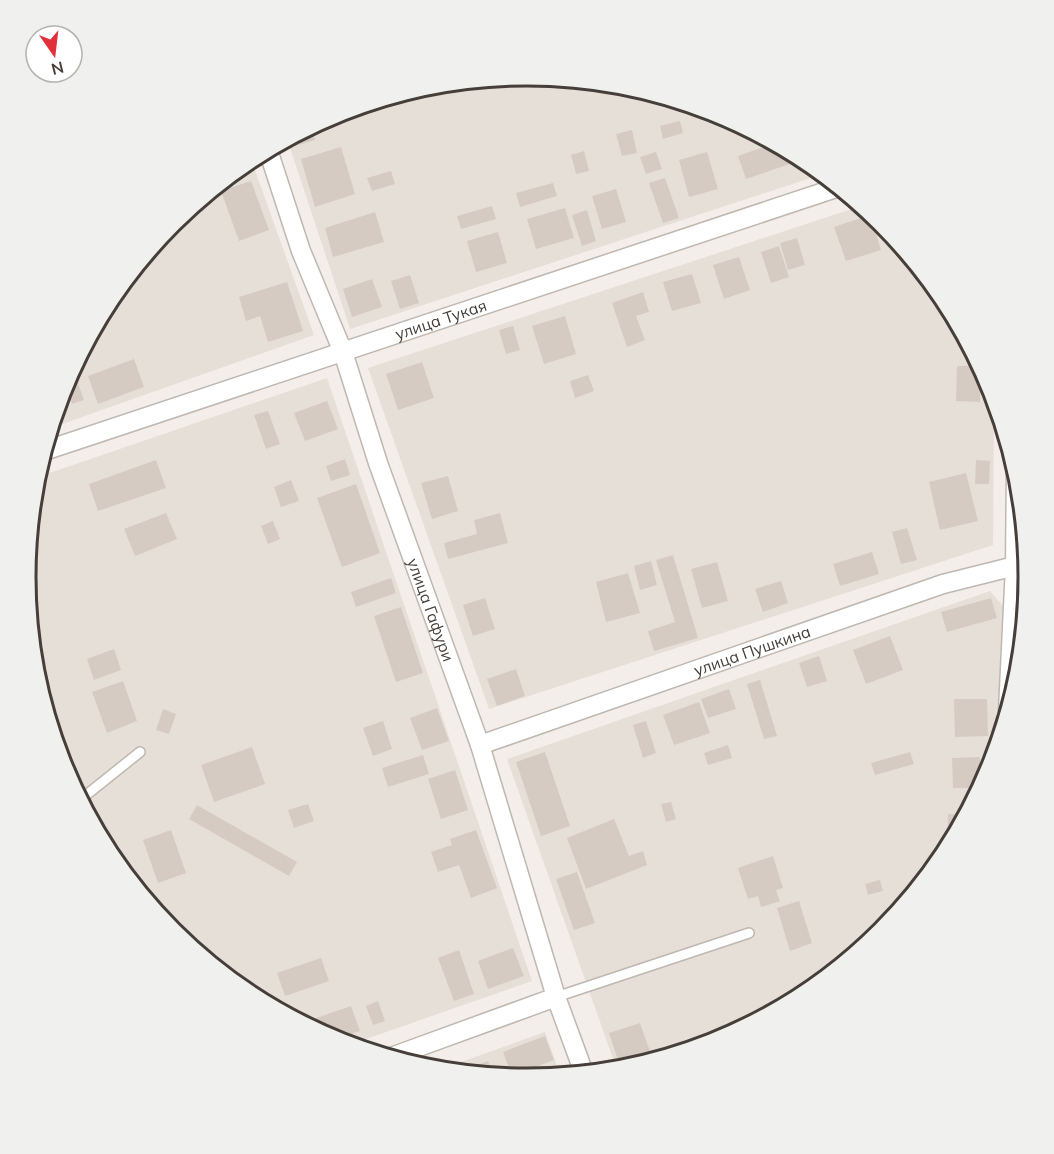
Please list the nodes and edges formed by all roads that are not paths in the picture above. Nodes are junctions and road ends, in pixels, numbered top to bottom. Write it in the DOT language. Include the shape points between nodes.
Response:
graph roads {
  1 [pos="271,159"];
  2 [pos="831,191"];
  3 [pos="343,352"];
  4 [pos="54,448"];
  5 [pos="1018,569"];
  6 [pos="480,745"];
  7 [pos="140,752"];
  8 [pos="87,794"];
  9 [pos="749,933"];
  10 [pos="556,997"];
  11 [pos="404,1052"];
  12 [pos="581,1065"];
  1 -- 3 [label="street, улица Гафури" via="301,251"];
  2 -- 3 [label="street, улица Тукая"];
  3 -- 4 [label="street, улица Тукая"];
  3 -- 6 [label="street, улица Гафури" via="378,463"];
  5 -- 6 [label="street, улица Пушкина" via="943,584"];
  6 -- 10 [label="street, улица Гафури"];
  7 -- 8 [label="lane"];
  9 -- 10 [label="lane"];
  10 -- 11 [label="street"];
  10 -- 12 [label="street, улица Гафури"];
}
